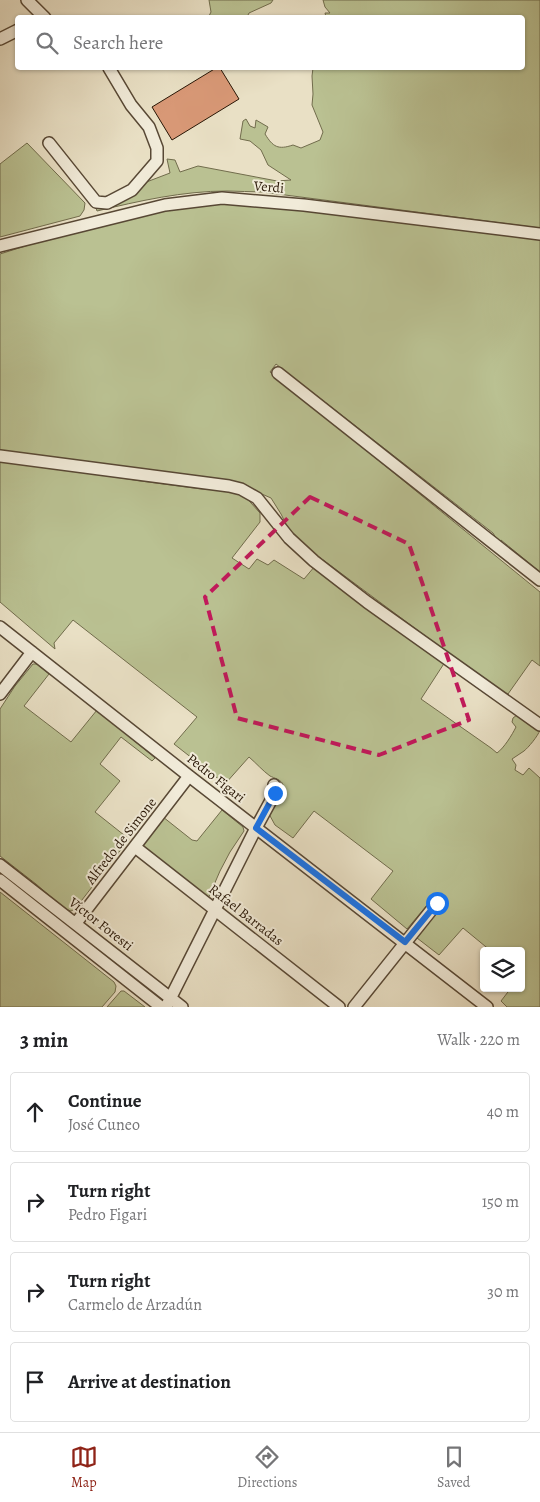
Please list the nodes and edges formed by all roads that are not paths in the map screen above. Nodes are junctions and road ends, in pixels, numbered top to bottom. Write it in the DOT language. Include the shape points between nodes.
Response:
graph roads {
  1 [pos="27,0"];
  2 [pos="42,15"];
  3 [pos="15,31"];
  4 [pos="0,38"];
  5 [pos="110,70"];
  6 [pos="49,143"];
  7 [pos="540,234"];
  8 [pos="0,246"];
  9 [pos="278,373"];
  10 [pos="0,456"];
  11 [pos="540,580"];
  12 [pos="0,627"];
  13 [pos="32,652"];
  14 [pos="0,694"];
  15 [pos="540,725"];
  16 [pos="189,776"];
  17 [pos="274,786"];
  18 [pos="256,828"];
  19 [pos="135,847"];
  20 [pos="0,864"];
  21 [pos="0,880"];
  22 [pos="437,903"];
  23 [pos="215,910"];
  24 [pos="76,923"];
  25 [pos="405,942"];
  26 [pos="169,1003"];
  27 [pos="161,1007"];
  28 [pos="182,1007"];
  29 [pos="339,1007"];
  30 [pos="354,1007"];
  31 [pos="487,1007"];
  1 -- 2 [label="street"];
  3 -- 4 [label="street"];
  5 -- 6 [label="street" via="149,127 157,148 156,161 132,190 107,203 96,202"];
  7 -- 8 [label="street, Verdi" via="222,198 165,205"];
  9 -- 11 [label="street"];
  10 -- 15 [label="street" via="241,489 257,498 289,538 314,561"];
  12 -- 13 [label="street, Pedro Figari"];
  13 -- 14 [label="street"];
  13 -- 16 [label="street, Pedro Figari"];
  16 -- 18 [label="street, Pedro Figari"];
  16 -- 19 [label="street, Alfredo de Simone"];
  17 -- 18 [label="street" via="275,793"];
  18 -- 23 [label="street"];
  18 -- 25 [label="street, Pedro Figari"];
  19 -- 23 [label="street, Rafael Barradas"];
  19 -- 24 [label="street, Alfredo de Simone"];
  20 -- 24 [label="street, Víctor Foresti"];
  21 -- 27 [label="street, Víctor Foresti"];
  22 -- 25 [label="street"];
  23 -- 26 [label="street"];
  23 -- 29 [label="street, Rafael Barradas"];
  24 -- 26 [label="street, Víctor Foresti"];
  25 -- 30 [label="street"];
  25 -- 31 [label="street, Pedro Figari"];
  26 -- 28 [label="street, Víctor Foresti"];
}
